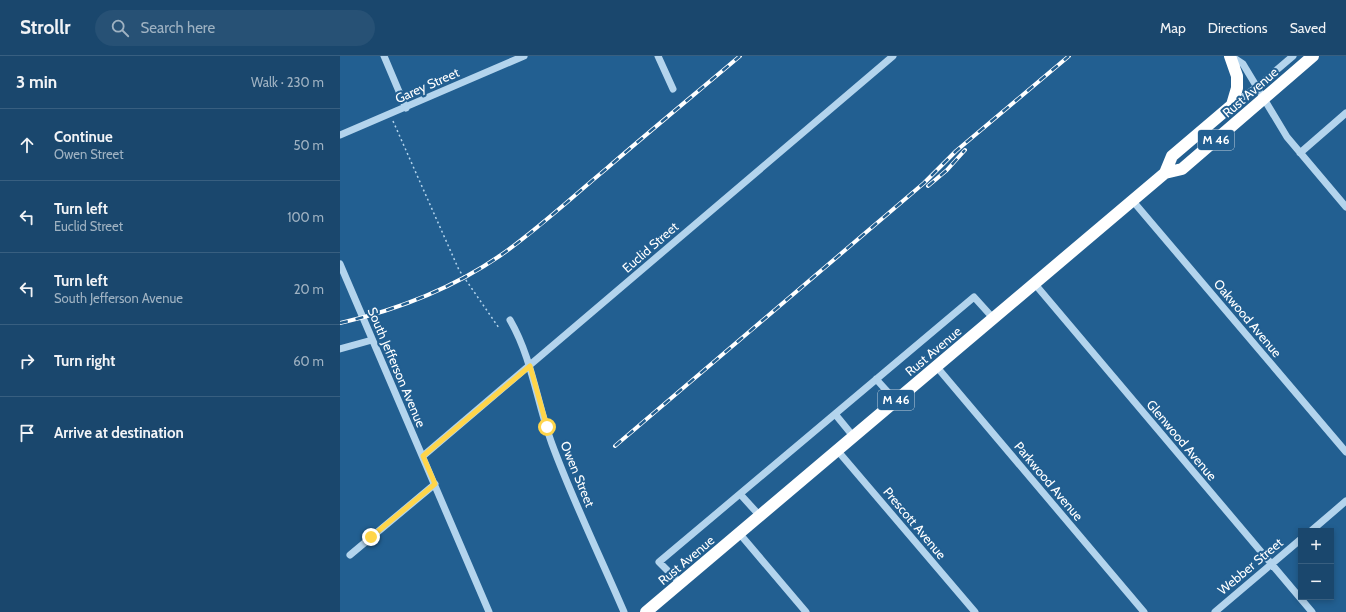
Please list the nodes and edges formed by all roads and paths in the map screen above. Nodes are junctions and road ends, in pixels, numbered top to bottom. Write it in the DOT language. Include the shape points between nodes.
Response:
graph roads {
  1 [pos="384,56"];
  2 [pos="522,56"];
  3 [pos="658,56"];
  4 [pos="893,56"];
  5 [pos="1231,56"];
  6 [pos="1293,56"];
  7 [pos="1314,56"];
  8 [pos="1258,86"];
  9 [pos="673,89"];
  10 [pos="1264,99"];
  11 [pos="1232,105"];
  12 [pos="406,108"];
  13 [pos="1346,113"];
  14 [pos="392,119"];
  15 [pos="340,135"];
  16 [pos="1300,153"];
  17 [pos="1165,173"];
  18 [pos="1132,200"];
  19 [pos="1346,207"];
  20 [pos="340,264"];
  21 [pos="1034,283"];
  22 [pos="993,318"];
  23 [pos="510,320"];
  24 [pos="499,328"];
  25 [pos="372,340"];
  26 [pos="340,349"];
  27 [pos="530,366"];
  28 [pos="936,366"];
  29 [pos="876,379"];
  30 [pos="896,401"];
  31 [pos="835,414"];
  32 [pos="853,436"];
  33 [pos="837,450"];
  34 [pos="1346,452"];
  35 [pos="423,456"];
  36 [pos="435,484"];
  37 [pos="740,494"];
  38 [pos="1346,501"];
  39 [pos="760,516"];
  40 [pos="1314,528"];
  41 [pos="739,533"];
  42 [pos="1298,542"];
  43 [pos="350,555"];
  44 [pos="1272,564"];
  45 [pos="680,583"];
  46 [pos="489,612"];
  47 [pos="624,612"];
  48 [pos="646,612"];
  49 [pos="806,612"];
  50 [pos="975,612"];
  51 [pos="1144,612"];
  52 [pos="1215,612"];
  53 [pos="1312,612"];
  1 -- 12 [label="street"];
  2 -- 12 [label="street, Garey Street"];
  3 -- 9 [label="street"];
  4 -- 27 [label="street, Euclid Street"];
  5 -- 8 [label="street" via="1243,64"];
  5 -- 11 [label="highway" via="1237,76 1237,88"];
  6 -- 8 [label="street, Rust Avenue"];
  7 -- 10 [label="highway, Rust Avenue / M 46"];
  8 -- 10 [label="street"];
  8 -- 11 [label="street, Rust Avenue"];
  10 -- 16 [label="street" via="1278,124"];
  10 -- 17 [label="highway, Rust Avenue / M 46" via="1182,169"];
  11 -- 17 [label="highway, Rust Avenue / M 46" via="1172,156"];
  12 -- 15 [label="street, Garey Street"];
  13 -- 16 [label="street"];
  14 -- 24 [label="path" via="458,270"];
  16 -- 19 [label="street"];
  17 -- 18 [label="highway, Rust Avenue / M 46"];
  18 -- 21 [label="highway, Rust Avenue / M 46"];
  18 -- 34 [label="street, Oakwood Avenue"];
  20 -- 25 [label="street, South Jefferson Avenue"];
  21 -- 22 [label="highway, Rust Avenue / M 46"];
  21 -- 44 [label="street, Glenwood Avenue"];
  22 -- 28 [label="highway, Rust Avenue / M 46"];
  22 -- 29 [label="street" via="974,297"];
  23 -- 27 [label="street, Owen Street"];
  25 -- 26 [label="street"];
  25 -- 35 [label="street, South Jefferson Avenue"];
  27 -- 35 [label="street, Euclid Street"];
  27 -- 47 [label="street, Owen Street" via="552,442"];
  28 -- 30 [label="highway, Rust Avenue / M 46"];
  28 -- 51 [label="street, Parkwood Avenue"];
  29 -- 30 [label="street"];
  29 -- 31 [label="street"];
  30 -- 32 [label="highway, Rust Avenue / M 46"];
  31 -- 32 [label="street"];
  31 -- 37 [label="street"];
  32 -- 33 [label="highway, Rust Avenue / M 46"];
  33 -- 39 [label="highway, Rust Avenue / M 46"];
  33 -- 50 [label="street, Prescott Avenue"];
  35 -- 36 [label="street, South Jefferson Avenue"];
  36 -- 43 [label="street"];
  36 -- 46 [label="street, South Jefferson Avenue"];
  37 -- 39 [label="street"];
  37 -- 45 [label="street" via="659,562"];
  38 -- 40 [label="street"];
  39 -- 41 [label="highway, Rust Avenue / M 46"];
  41 -- 45 [label="highway, Rust Avenue / M 46"];
  41 -- 49 [label="street"];
  42 -- 44 [label="street, Webber Street"];
  44 -- 52 [label="street, Webber Street"];
  44 -- 53 [label="street, Glenwood Avenue"];
  45 -- 48 [label="highway, Rust Avenue / M 46"];
}
